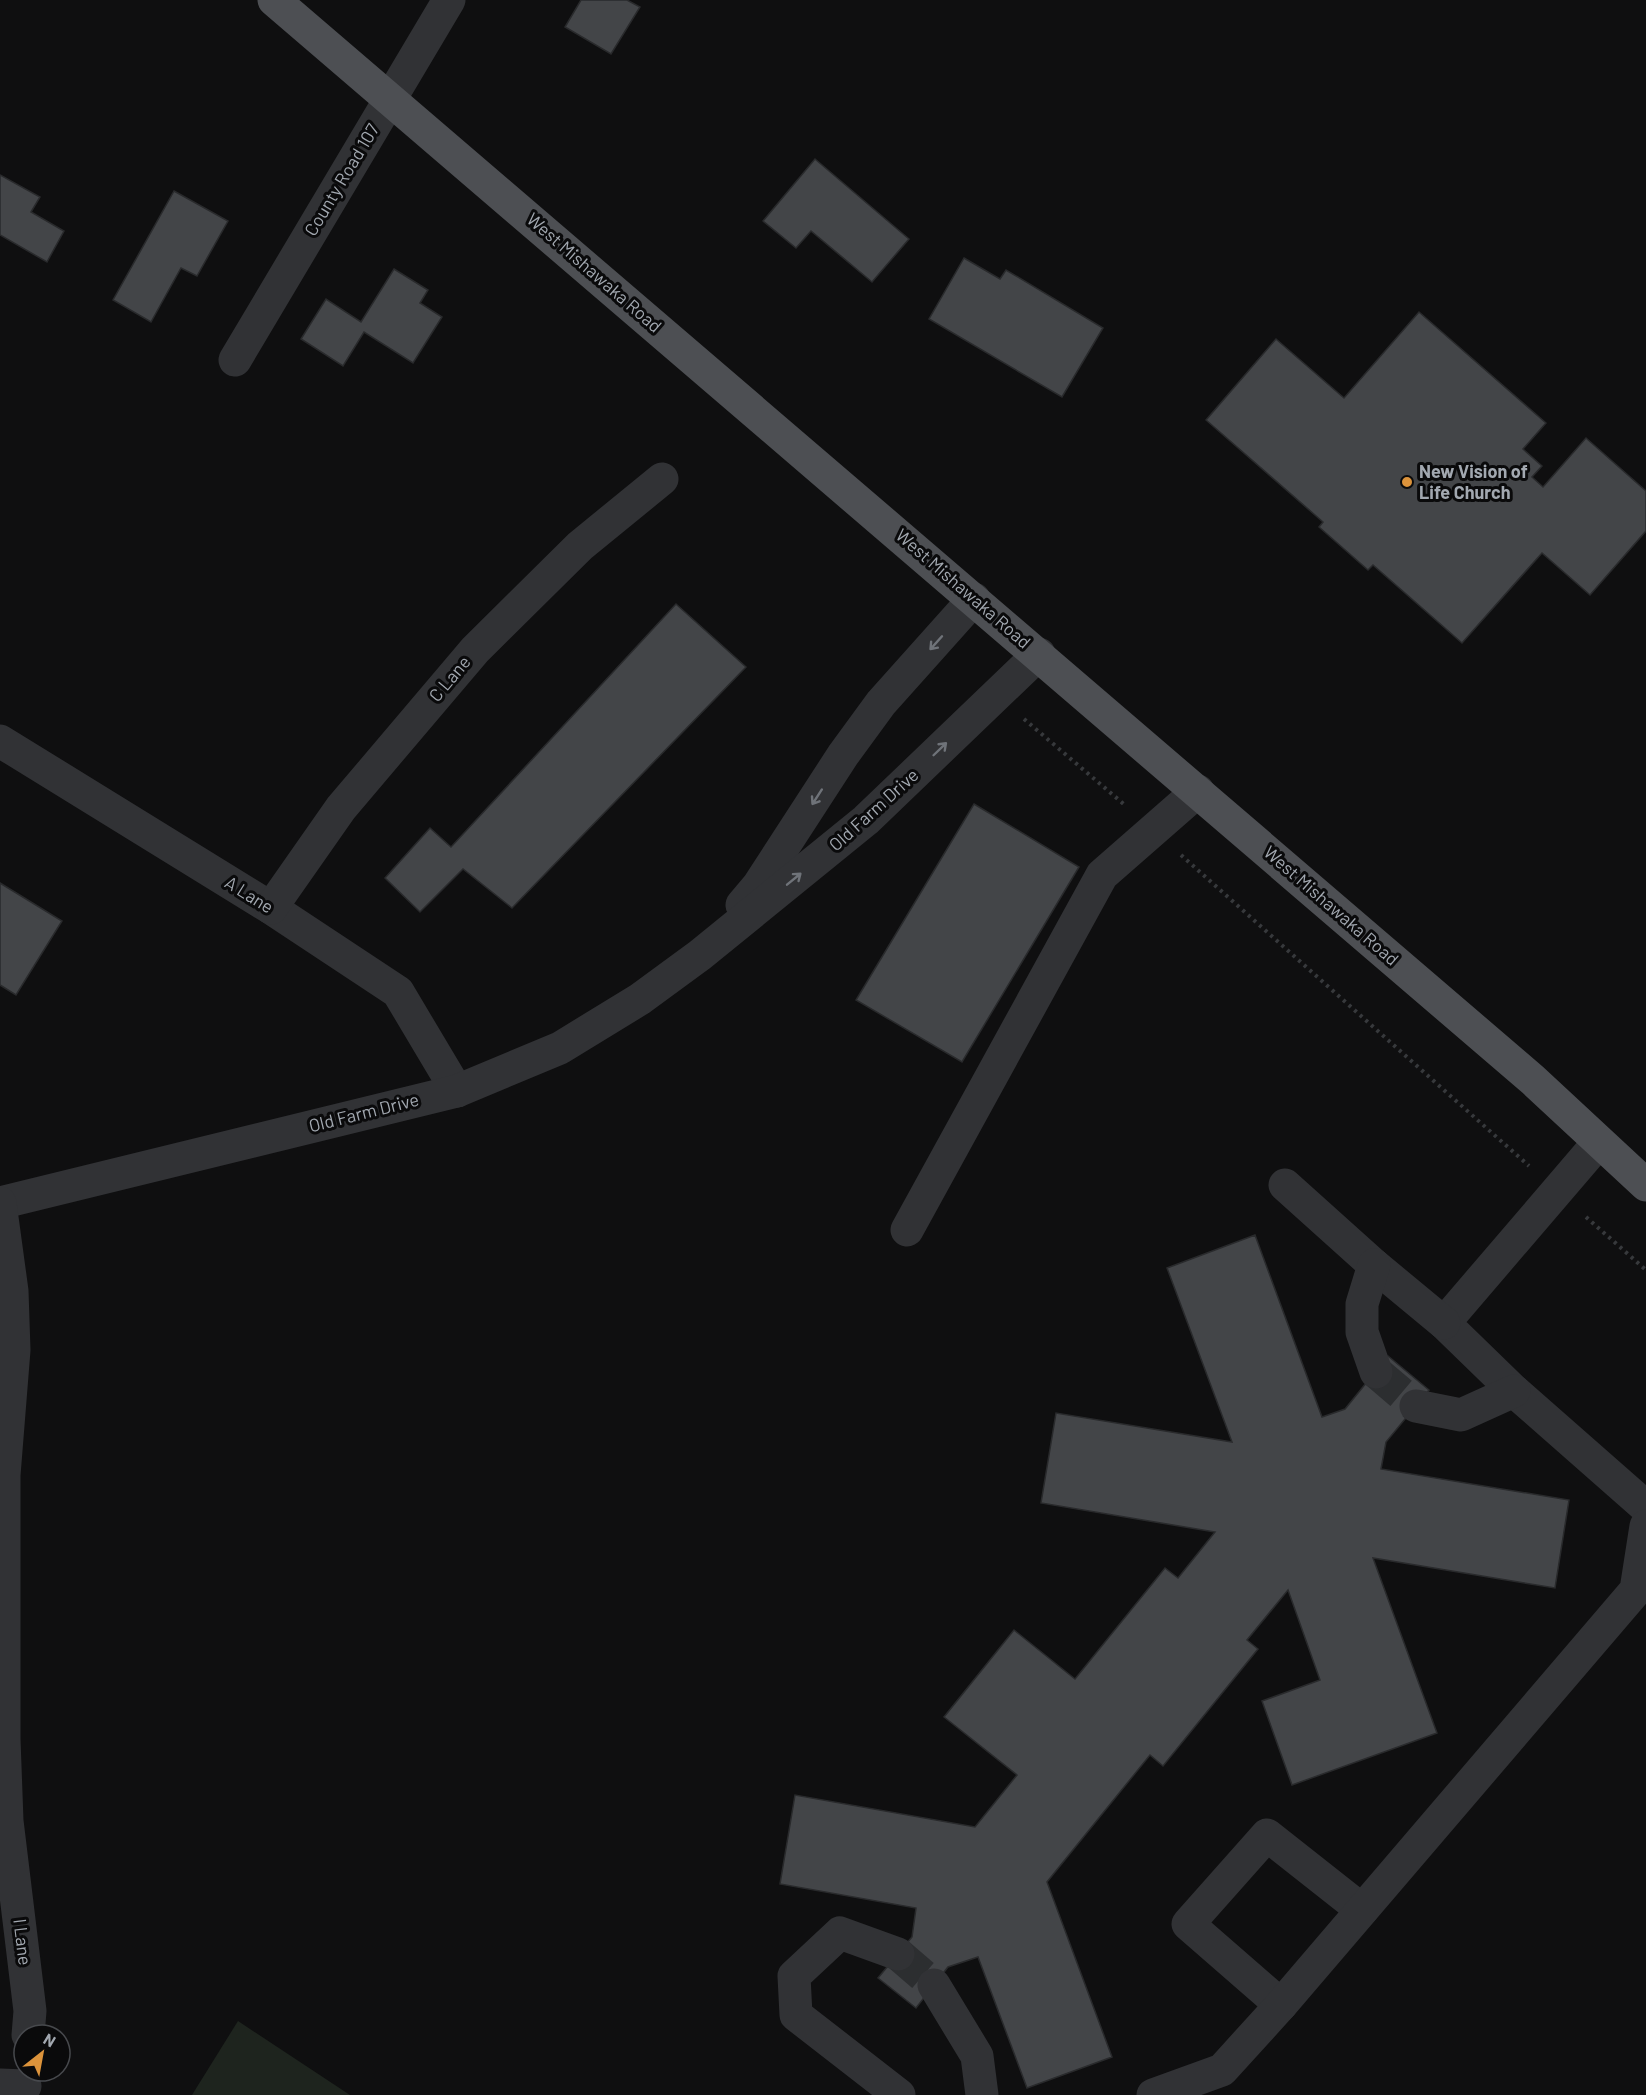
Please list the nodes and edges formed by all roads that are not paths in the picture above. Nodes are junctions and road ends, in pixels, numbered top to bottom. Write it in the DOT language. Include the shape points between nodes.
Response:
graph roads {
  1 [pos="274,0"];
  2 [pos="449,0"];
  3 [pos="391,99"];
  4 [pos="235,360"];
  5 [pos="662,479"];
  6 [pos="974,599"];
  7 [pos="1039,654"];
  8 [pos="0,741"];
  9 [pos="1198,791"];
  10 [pos="271,908"];
  11 [pos="700,956"];
  12 [pos="456,1091"];
  13 [pos="1599,1142"];
  14 [pos="1285,1185"];
  15 [pos="1646,1185"];
  16 [pos="0,1203"];
  17 [pos="907,1230"];
  18 [pos="1374,1265"];
  19 [pos="1444,1323"];
  20 [pos="1376,1372"];
  21 [pos="1514,1391"];
  22 [pos="1416,1406"];
  23 [pos="1646,1507"];
  24 [pos="1646,1526"];
  25 [pos="1362,1910"];
  26 [pos="898,1954"];
  27 [pos="934,1985"];
  28 [pos="1281,2005"];
  29 [pos="29,2023"];
  30 [pos="899,2095"];
  31 [pos="982,2095"];
  32 [pos="1153,2095"];
  1 -- 3 [label="main road, West Mishawaka Road"];
  2 -- 3 [label="street, County Road 107"];
  3 -- 4 [label="street, County Road 107"];
  3 -- 6 [label="main road, West Mishawaka Road"];
  5 -- 10 [label="street, C Lane" via="580,546 475,650 341,808"];
  6 -- 7 [label="main road, West Mishawaka Road"];
  6 -- 11 [label="street, Old Farm Drive, one-way" via="882,703 843,755 758,886"];
  7 -- 9 [label="main road, West Mishawaka Road"];
  11 -- 7 [label="street, Old Farm Drive, one-way" via="866,820"];
  8 -- 10 [label="street, A Lane"];
  9 -- 13 [label="main road, West Mishawaka Road" via="1533,1080"];
  9 -- 17 [label="street" via="1102,875"];
  10 -- 12 [label="street, A Lane" via="398,992"];
  11 -- 12 [label="street, Old Farm Drive" via="560,1048"];
  12 -- 16 [label="street, Old Farm Drive"];
  13 -- 15 [label="main road, West Mishawaka Road"];
  13 -- 19 [label="street"];
  14 -- 18 [label="street"];
  16 -- 29 [label="street, I Lane" via="12,1291 14,1350 4,1475 4,1739 7,1821"];
  18 -- 19 [label="street"];
  18 -- 20 [label="street" via="1362,1304 1362,1332"];
  19 -- 21 [label="street"];
  21 -- 22 [label="street" via="1461,1414"];
  21 -- 23 [label="street"];
  24 -- 25 [label="street" via="1636,1590"];
  25 -- 28 [label="street"];
  25 -- 28 [label="street" via="1267,1835 1188,1924"];
  26 -- 30 [label="street" via="840,1933 794,1976 796,2015"];
  27 -- 31 [label="street" via="977,2056"];
  28 -- 32 [label="street" via="1222,2070"];
}
